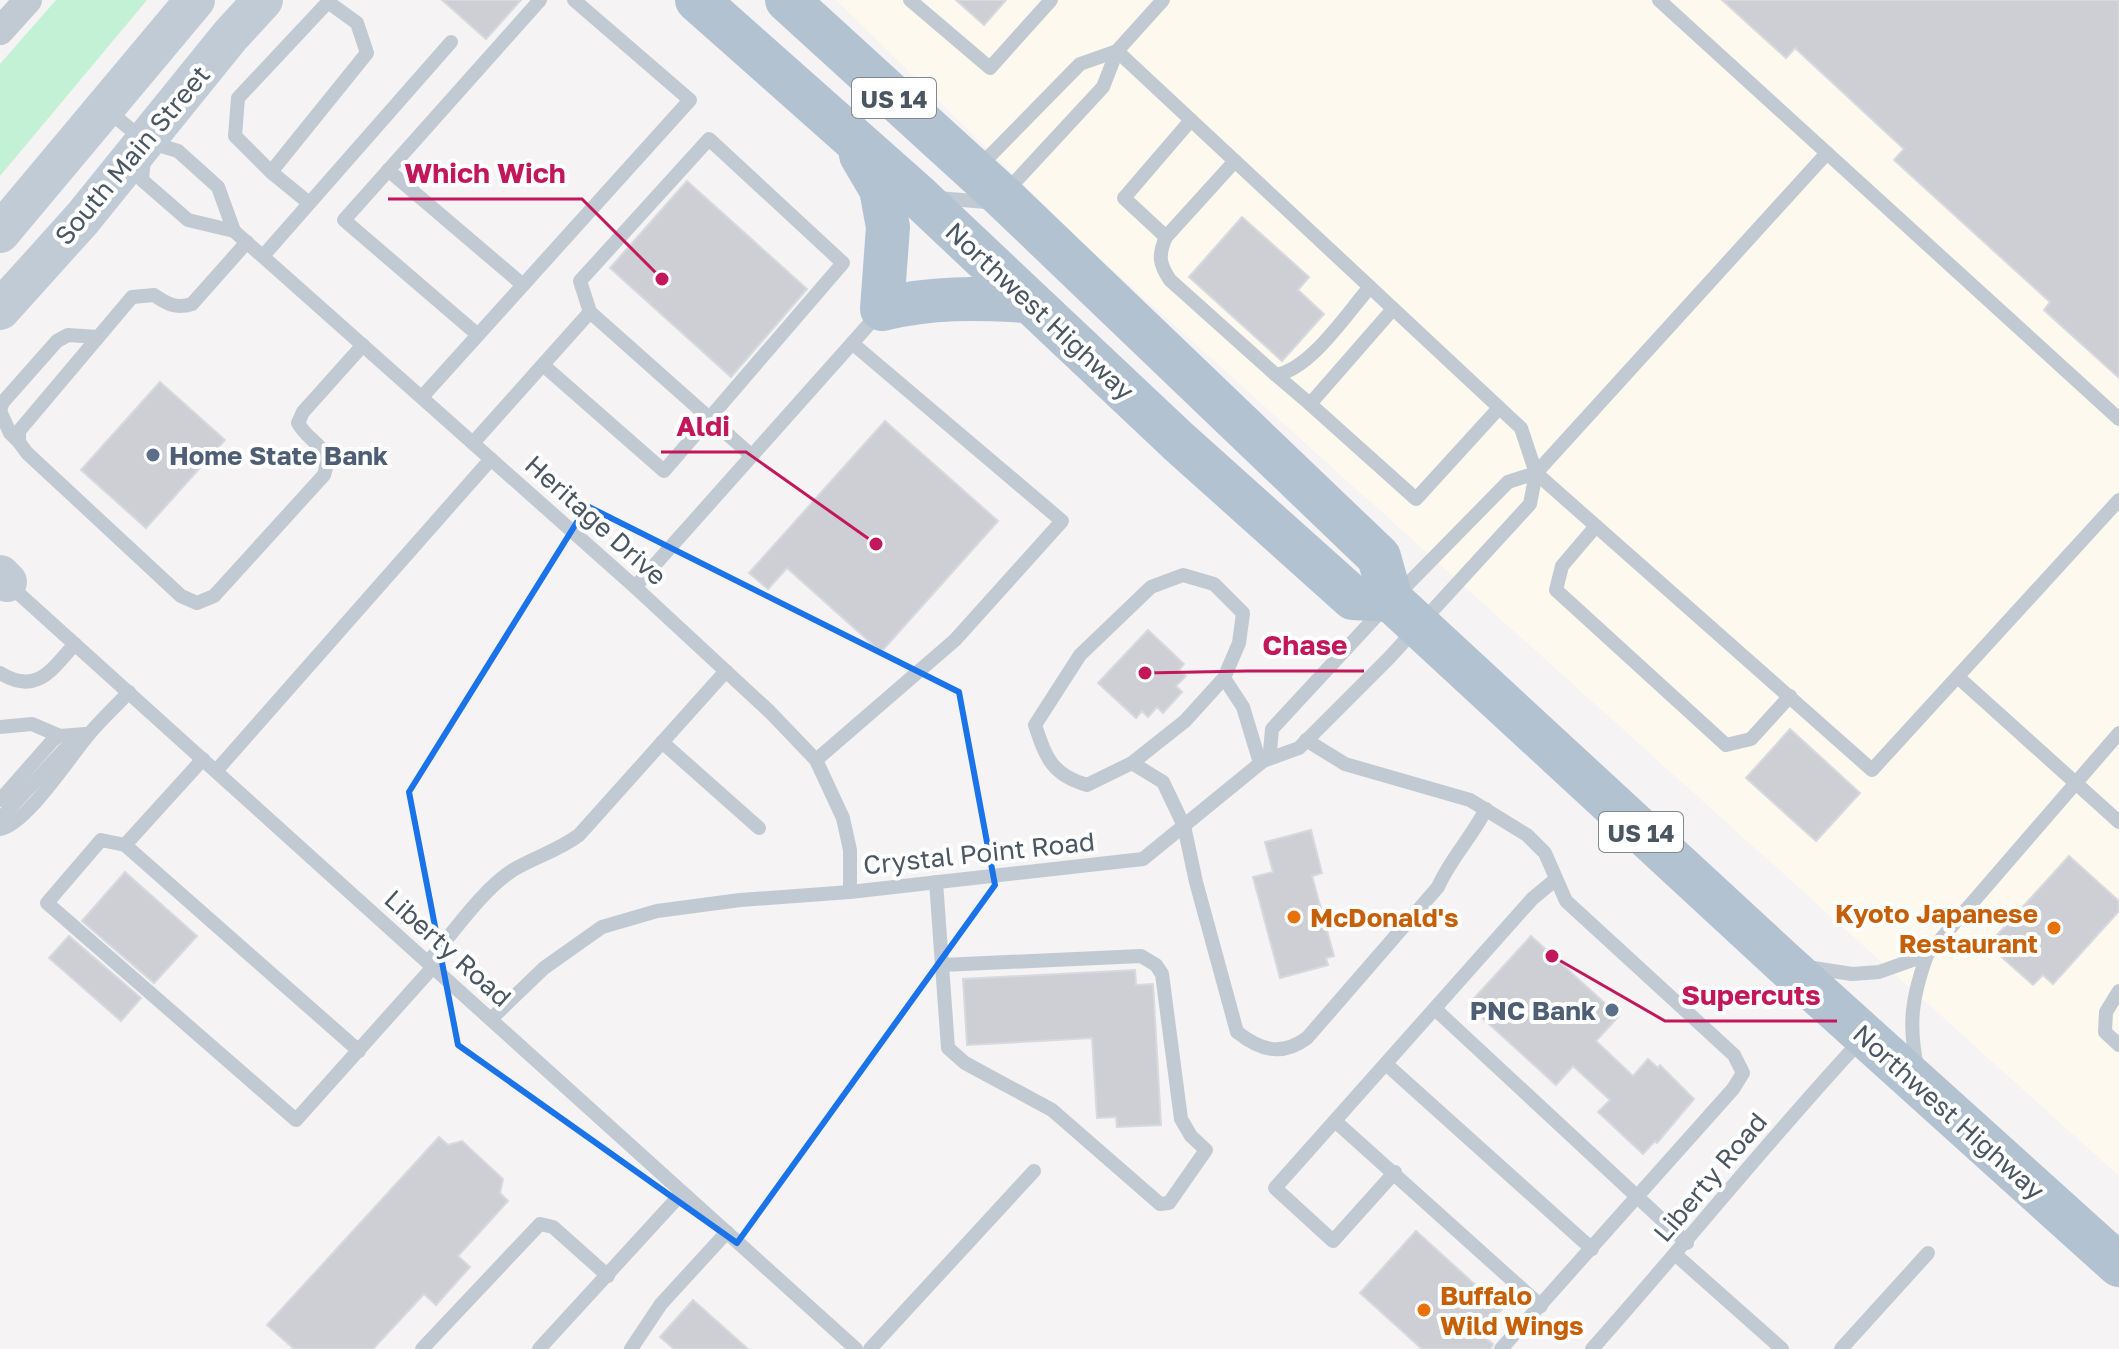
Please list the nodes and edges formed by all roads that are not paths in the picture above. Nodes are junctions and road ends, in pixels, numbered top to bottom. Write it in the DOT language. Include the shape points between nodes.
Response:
graph roads {
  1 [pos="28,0"];
  2 [pos="195,0"];
  3 [pos="263,0"];
  4 [pos="540,0"];
  5 [pos="574,0"];
  6 [pos="697,0"];
  7 [pos="787,0"];
  8 [pos="910,0"];
  9 [pos="1051,0"];
  10 [pos="1659,0"];
  11 [pos="329,1"];
  12 [pos="1155,2"];
  13 [pos="0,31"];
  14 [pos="451,42"];
  15 [pos="1117,51"];
  16 [pos="105,108"];
  17 [pos="1191,120"];
  18 [pos="848,133"];
  19 [pos="145,141"];
  20 [pos="1827,153"];
  21 [pos="1235,161"];
  22 [pos="388,170"];
  23 [pos="271,172"];
  24 [pos="989,184"];
  25 [pos="918,196"];
  26 [pos="309,203"];
  27 [pos="234,231"];
  28 [pos="0,233"];
  29 [pos="1166,237"];
  30 [pos="247,242"];
  31 [pos="263,256"];
  32 [pos="523,285"];
  33 [pos="1370,287"];
  34 [pos="1026,301"];
  35 [pos="882,309"];
  36 [pos="1393,309"];
  37 [pos="0,310"];
  38 [pos="590,312"];
  39 [pos="478,335"];
  40 [pos="98,337"];
  41 [pos="852,343"];
  42 [pos="363,345"];
  43 [pos="543,365"];
  44 [pos="1276,375"];
  45 [pos="422,397"];
  46 [pos="1310,404"];
  47 [pos="1499,408"];
  48 [pos="0,410"];
  49 [pos="711,419"];
  50 [pos="2119,419"];
  51 [pos="19,442"];
  52 [pos="473,443"];
  53 [pos="752,456"];
  54 [pos="491,459"];
  55 [pos="1536,473"];
  56 [pos="2119,500"];
  57 [pos="1596,526"];
  58 [pos="2,578"];
  59 [pos="635,587"];
  60 [pos="1405,612"];
  61 [pos="75,644"];
  62 [pos="726,671"];
  63 [pos="0,673"];
  64 [pos="1224,678"];
  65 [pos="1959,678"];
  66 [pos="129,692"];
  67 [pos="1790,696"];
  68 [pos="0,727"];
  69 [pos="90,733"];
  70 [pos="2119,733"];
  71 [pos="60,736"];
  72 [pos="1306,740"];
  73 [pos="662,742"];
  74 [pos="203,759"];
  75 [pos="816,760"];
  76 [pos="1262,762"];
  77 [pos="1132,763"];
  78 [pos="216,771"];
  79 [pos="2075,783"];
  80 [pos="0,800"];
  81 [pos="1486,809"];
  82 [pos="0,819"];
  83 [pos="2119,822"];
  84 [pos="1184,826"];
  85 [pos="759,828"];
  86 [pos="0,829"];
  87 [pos="125,845"];
  88 [pos="1556,879"];
  89 [pos="936,882"];
  90 [pos="850,892"];
  91 [pos="1927,955"];
  92 [pos="1784,963"];
  93 [pos="431,964"];
  94 [pos="942,965"];
  95 [pos="2119,991"];
  96 [pos="1435,1009"];
  97 [pos="491,1019"];
  98 [pos="1865,1037"];
  99 [pos="2119,1045"];
  100 [pos="359,1051"];
  101 [pos="1386,1064"];
  102 [pos="1923,1089"];
  103 [pos="1335,1121"];
  104 [pos="1034,1171"];
  105 [pos="1395,1172"];
  106 [pos="682,1193"];
  107 [pos="1638,1196"];
  108 [pos="727,1232"];
  109 [pos="1687,1243"];
  110 [pos="1592,1249"];
  111 [pos="1928,1253"];
  112 [pos="1676,1255"];
  113 [pos="2119,1265"];
  114 [pos="608,1276"];
  115 [pos="1541,1306"];
  116 [pos="422,1349"];
  117 [pos="539,1349"];
  118 [pos="631,1349"];
  119 [pos="856,1349"];
  120 [pos="870,1349"];
  121 [pos="1501,1349"];
  122 [pos="1592,1349"];
  123 [pos="1782,1349"];
  124 [pos="1841,1349"];
  1 -- 13 [label="street"];
  2 -- 16 [label="street, South Main Street"];
  3 -- 19 [label="street, South Main Street"];
  4 -- 22 [label="lane"];
  5 -- 32 [label="lane" via="690,100"];
  6 -- 18 [label="main road, Northwest Highway / US 14"];
  7 -- 24 [label="main road, Northwest Highway / US 14"];
  8 -- 9 [label="lane" via="990,68"];
  10 -- 20 [label="lane"];
  11 -- 23 [label="lane" via="357,23 367,53"];
  11 -- 23 [label="lane" via="238,98 235,136"];
  12 -- 15 [label="lane"];
  14 -- 26 [label="lane"];
  15 -- 17 [label="lane"];
  15 -- 24 [label="lane" via="1103,87"];
  15 -- 24 [label="lane" via="1080,64"];
  16 -- 19 [label="lane, Heritage Drive"];
  16 -- 28 [label="street, South Main Street"];
  17 -- 21 [label="lane"];
  17 -- 29 [label="lane" via="1124,198"];
  18 -- 25 [label="main road, Northwest Highway / US 14"];
  18 -- 35 [label="main road" via="881,189 888,227"];
  19 -- 27 [label="lane, Heritage Drive" via="178,151 218,187"];
  19 -- 27 [label="lane, Heritage Drive" via="142,180 188,220"];
  19 -- 37 [label="street, South Main Street"];
  20 -- 50 [label="lane"];
  20 -- 55 [label="lane"];
  21 -- 29 [label="lane"];
  21 -- 33 [label="lane"];
  22 -- 32 [label="lane"];
  22 -- 39 [label="lane" via="344,220"];
  23 -- 26 [label="lane"];
  24 -- 25 [label="lane" via="986,202"];
  24 -- 60 [label="main road, Northwest Highway / US 14" via="1379,557"];
  25 -- 34 [label="main road, Northwest Highway / US 14"];
  26 -- 31 [label="lane"];
  27 -- 30 [label="lane, Heritage Drive"];
  29 -- 44 [label="lane" via="1159,251 1160,266 1170,280"];
  30 -- 31 [label="lane, Heritage Drive"];
  30 -- 40 [label="lane" via="192,304 167,304 154,295 132,297"];
  31 -- 42 [label="lane, Heritage Drive"];
  32 -- 39 [label="lane"];
  33 -- 36 [label="lane"];
  33 -- 44 [label="lane" via="1303,363"];
  34 -- 35 [label="main road" via="955,297"];
  34 -- 60 [label="main road, Northwest Highway / US 14" via="1353,598"];
  35 -- 41 [label="lane"];
  36 -- 46 [label="lane"];
  36 -- 47 [label="lane"];
  38 -- 43 [label="lane"];
  38 -- 49 [label="lane"];
  38 -- 49 [label="lane" via="580,281 709,139 843,263"];
  39 -- 45 [label="lane"];
  40 -- 48 [label="lane" via="68,335 57,341"];
  40 -- 51 [label="lane" via="23,423"];
  41 -- 53 [label="lane"];
  41 -- 75 [label="lane" via="1062,521 955,640"];
  42 -- 45 [label="lane, Heritage Drive"];
  42 -- 51 [label="lane" via="298,423 326,455 324,475 214,596 197,603 181,596"];
  43 -- 49 [label="lane" via="664,471"];
  43 -- 52 [label="lane"];
  44 -- 46 [label="lane"];
  45 -- 52 [label="lane, Heritage Drive"];
  46 -- 47 [label="lane" via="1416,499"];
  47 -- 55 [label="lane" via="1521,428"];
  48 -- 51 [label="lane"];
  49 -- 53 [label="lane"];
  52 -- 54 [label="lane, Heritage Drive"];
  53 -- 59 [label="lane"];
  54 -- 59 [label="lane, Heritage Drive"];
  54 -- 78 [label="lane"];
  55 -- 57 [label="lane"];
  55 -- 60 [label="lane" via="1508,482"];
  55 -- 60 [label="lane" via="1530,504"];
  56 -- 65 [label="lane"];
  57 -- 67 [label="lane"];
  57 -- 67 [label="lane" via="1562,566 1556,590 1726,745 1751,739"];
  58 -- 61 [label="lane, Liberty Road"];
  59 -- 62 [label="lane, Heritage Drive"];
  60 -- 72 [label="lane"];
  60 -- 76 [label="lane" via="1272,729 1270,752"];
  60 -- 92 [label="main road, Northwest Highway / US 14"];
  61 -- 63 [label="lane" via="32,683"];
  61 -- 66 [label="lane, Liberty Road"];
  62 -- 73 [label="lane"];
  62 -- 75 [label="lane, Heritage Drive"];
  64 -- 76 [label="lane" via="1243,707"];
  64 -- 77 [label="lane" via="1185,721"];
  64 -- 77 [label="lane" via="1239,643 1243,613 1214,584 1183,575 1151,587 1080,655 1035,725 1046,756 1067,779 1087,785"];
  65 -- 67 [label="lane" via="1872,770"];
  65 -- 79 [label="lane"];
  66 -- 69 [label="lane"];
  66 -- 74 [label="lane, Liberty Road"];
  68 -- 71 [label="lane" via="32,724"];
  69 -- 71 [label="lane"];
  69 -- 82 [label="lane" via="64,750"];
  69 -- 86 [label="lane" via="14,825"];
  70 -- 79 [label="lane"];
  71 -- 80 [label="lane"];
  72 -- 76 [label="lane" via="1299,748"];
  72 -- 81 [label="lane" via="1345,764"];
  73 -- 85 [label="lane"];
  73 -- 93 [label="lane" via="579,835 496,883"];
  74 -- 78 [label="lane, Liberty Road"];
  74 -- 87 [label="lane"];
  75 -- 90 [label="lane, Heritage Drive" via="843,818"];
  76 -- 84 [label="lane, Crystal Point Road"];
  77 -- 84 [label="lane" via="1163,782"];
  78 -- 93 [label="lane, Liberty Road"];
  79 -- 83 [label="lane"];
  79 -- 91 [label="lane"];
  81 -- 84 [label="lane" via="1438,887 1317,1027 1294,1048 1274,1051 1237,1032"];
  81 -- 88 [label="lane" via="1527,835 1545,853"];
  84 -- 89 [label="lane, Crystal Point Road" via="1143,859"];
  87 -- 100 [label="lane"];
  87 -- 100 [label="lane" via="101,840 47,903 296,1120"];
  88 -- 96 [label="lane"];
  88 -- 107 [label="lane" via="1566,901 1734,1055 1743,1073"];
  89 -- 90 [label="lane, Crystal Point Road"];
  89 -- 94 [label="lane"];
  90 -- 97 [label="lane, Crystal Point Road" via="671,909 602,927 544,968"];
  91 -- 92 [label="lane" via="1879,972 1852,974"];
  91 -- 102 [label="lane" via="1914,991 1911,1021"];
  92 -- 98 [label="main road, Northwest Highway / US 14"];
  93 -- 97 [label="lane, Liberty Road"];
  93 -- 100 [label="lane"];
  94 -- 94 [label="lane" via="948,1048 965,1063 1052,1110 1160,1204 1169,1203 1206,1150 1181,1119 1162,974 1156,965 1141,956"];
  95 -- 99 [label="lane" via="2106,1012 2105,1032"];
  96 -- 101 [label="lane"];
  96 -- 107 [label="lane"];
  97 -- 106 [label="lane, Liberty Road"];
  98 -- 102 [label="main road, Northwest Highway / US 14"];
  98 -- 109 [label="lane, Liberty Road"];
  101 -- 103 [label="lane"];
  101 -- 110 [label="lane"];
  102 -- 113 [label="main road, Northwest Highway / US 14"];
  103 -- 105 [label="lane"];
  103 -- 105 [label="lane" via="1275,1188 1333,1241"];
  104 -- 120 [label="lane"];
  105 -- 115 [label="lane"];
  106 -- 108 [label="lane, Liberty Road"];
  106 -- 114 [label="lane"];
  107 -- 109 [label="lane"];
  107 -- 110 [label="lane"];
  108 -- 118 [label="lane" via="661,1304"];
  108 -- 119 [label="lane, Liberty Road"];
  109 -- 112 [label="lane, Liberty Road"];
  110 -- 115 [label="lane"];
  111 -- 124 [label="lane"];
  112 -- 122 [label="lane, Liberty Road"];
  112 -- 123 [label="lane"];
  114 -- 116 [label="lane" via="553,1227 540,1224"];
  114 -- 117 [label="lane"];
  115 -- 121 [label="lane"];
}
